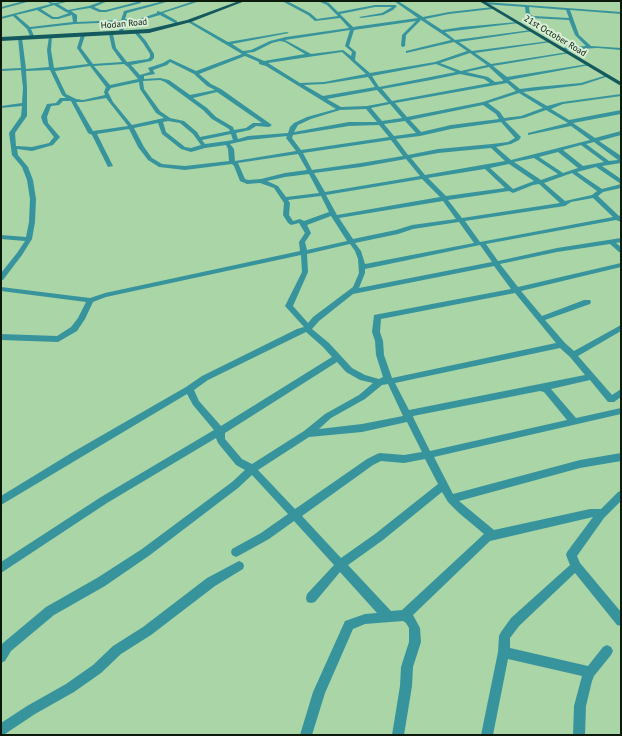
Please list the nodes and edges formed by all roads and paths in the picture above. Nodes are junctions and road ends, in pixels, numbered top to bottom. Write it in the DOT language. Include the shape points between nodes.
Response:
graph roads {
  1 [pos="29,1"];
  2 [pos="48,1"];
  3 [pos="68,1"];
  4 [pos="106,1"];
  5 [pos="168,1"];
  6 [pos="198,1"];
  7 [pos="235,1"];
  8 [pos="243,1"];
  9 [pos="284,1"];
  10 [pos="333,1"];
  11 [pos="138,2"];
  12 [pos="322,2"];
  13 [pos="398,2"];
  14 [pos="405,2"];
  15 [pos="483,2"];
  16 [pos="54,4"];
  17 [pos="394,6"];
  18 [pos="90,7"];
  19 [pos="146,7"];
  20 [pos="526,7"];
  21 [pos="1,8"];
  22 [pos="492,8"];
  23 [pos="39,9"];
  24 [pos="568,9"];
  25 [pos="66,12"];
  26 [pos="621,13"];
  27 [pos="71,14"];
  28 [pos="161,14"];
  29 [pos="14,15"];
  30 [pos="339,15"];
  31 [pos="1,18"];
  32 [pos="421,18"];
  33 [pos="571,19"];
  34 [pos="122,22"];
  35 [pos="176,22"];
  36 [pos="189,22"];
  37 [pos="75,23"];
  38 [pos="517,23"];
  39 [pos="374,26"];
  40 [pos="29,28"];
  41 [pos="352,29"];
  42 [pos="317,30"];
  43 [pos="121,31"];
  44 [pos="531,31"];
  45 [pos="136,32"];
  46 [pos="440,32"];
  47 [pos="111,34"];
  48 [pos="83,35"];
  49 [pos="32,36"];
  50 [pos="1,37"];
  51 [pos="50,37"];
  52 [pos="20,38"];
  53 [pos="281,40"];
  54 [pos="454,41"];
  55 [pos="549,42"];
  56 [pos="227,44"];
  57 [pos="403,46"];
  58 [pos="589,47"];
  59 [pos="561,49"];
  60 [pos="621,49"];
  61 [pos="408,52"];
  62 [pos="470,52"];
  63 [pos="568,53"];
  64 [pos="244,54"];
  65 [pos="310,55"];
  66 [pos="354,61"];
  67 [pos="260,63"];
  68 [pos="436,63"];
  69 [pos="127,64"];
  70 [pos="91,65"];
  71 [pos="490,65"];
  72 [pos="588,65"];
  73 [pos="24,69"];
  74 [pos="52,69"];
  75 [pos="1,70"];
  76 [pos="459,71"];
  77 [pos="196,73"];
  78 [pos="368,74"];
  79 [pos="607,76"];
  80 [pos="506,78"];
  81 [pos="141,80"];
  82 [pos="297,84"];
  83 [pos="494,84"];
  84 [pos="621,84"];
  85 [pos="109,87"];
  86 [pos="378,88"];
  87 [pos="219,90"];
  88 [pos="519,91"];
  89 [pos="621,95"];
  90 [pos="107,96"];
  91 [pos="189,97"];
  92 [pos="322,98"];
  93 [pos="75,100"];
  94 [pos="392,103"];
  95 [pos="484,103"];
  96 [pos="24,104"];
  97 [pos="1,107"];
  98 [pos="367,107"];
  99 [pos="340,109"];
  100 [pos="547,109"];
  101 [pos="621,112"];
  102 [pos="168,119"];
  103 [pos="405,119"];
  104 [pos="502,120"];
  105 [pos="160,121"];
  106 [pos="380,123"];
  107 [pos="570,123"];
  108 [pos="268,125"];
  109 [pos="131,127"];
  110 [pos="234,132"];
  111 [pos="621,133"];
  112 [pos="94,134"];
  113 [pos="291,134"];
  114 [pos="420,134"];
  115 [pos="530,134"];
  116 [pos="276,135"];
  117 [pos="392,138"];
  118 [pos="198,139"];
  119 [pos="594,140"];
  120 [pos="236,141"];
  121 [pos="227,143"];
  122 [pos="581,143"];
  123 [pos="204,146"];
  124 [pos="492,146"];
  125 [pos="14,147"];
  126 [pos="559,150"];
  127 [pos="300,152"];
  128 [pos="408,156"];
  129 [pos="535,156"];
  130 [pos="621,160"];
  131 [pos="232,162"];
  132 [pos="510,162"];
  133 [pos="608,163"];
  134 [pos="596,164"];
  135 [pos="110,166"];
  136 [pos="486,167"];
  137 [pos="582,168"];
  138 [pos="572,171"];
  139 [pos="310,172"];
  140 [pos="562,174"];
  141 [pos="422,177"];
  142 [pos="261,181"];
  143 [pos="540,182"];
  144 [pos="621,182"];
  145 [pos="621,186"];
  146 [pos="510,189"];
  147 [pos="601,191"];
  148 [pos="324,194"];
  149 [pos="594,196"];
  150 [pos="444,198"];
  151 [pos="284,199"];
  152 [pos="564,204"];
  153 [pos="334,215"];
  154 [pos="620,219"];
  155 [pos="461,221"];
  156 [pos="302,224"];
  157 [pos="1,237"];
  158 [pos="29,239"];
  159 [pos="621,240"];
  160 [pos="611,241"];
  161 [pos="350,242"];
  162 [pos="480,244"];
  163 [pos="621,251"];
  164 [pos="304,252"];
  165 [pos="496,264"];
  166 [pos="621,265"];
  167 [pos="1,266"];
  168 [pos="10,267"];
  169 [pos="362,267"];
  170 [pos="1,278"];
  171 [pos="1,289"];
  172 [pos="517,290"];
  173 [pos="348,292"];
  174 [pos="90,300"];
  175 [pos="587,302"];
  176 [pos="540,319"];
  177 [pos="308,328"];
  178 [pos="621,328"];
  179 [pos="1,337"];
  180 [pos="562,345"];
  181 [pos="573,355"];
  182 [pos="337,358"];
  183 [pos="591,377"];
  184 [pos="390,381"];
  185 [pos="380,382"];
  186 [pos="540,388"];
  187 [pos="189,389"];
  188 [pos="621,392"];
  189 [pos="611,400"];
  190 [pos="621,410"];
  191 [pos="409,416"];
  192 [pos="574,422"];
  193 [pos="220,431"];
  194 [pos="307,434"];
  195 [pos="428,455"];
  196 [pos="621,457"];
  197 [pos="252,469"];
  198 [pos="442,485"];
  199 [pos="621,495"];
  200 [pos="451,499"];
  201 [pos="1,501"];
  202 [pos="294,515"];
  203 [pos="601,515"];
  204 [pos="493,535"];
  205 [pos="236,552"];
  206 [pos="340,564"];
  207 [pos="238,566"];
  208 [pos="576,566"];
  209 [pos="1,568"];
  210 [pos="311,598"];
  211 [pos="405,615"];
  212 [pos="391,617"];
  213 [pos="621,619"];
  214 [pos="3,651"];
  215 [pos="607,651"];
  216 [pos="504,652"];
  217 [pos="590,672"];
  218 [pos="1,730"];
  219 [pos="306,735"];
  220 [pos="398,735"];
  221 [pos="487,735"];
  222 [pos="579,735"];
  1 -- 21 [label="street"];
  2 -- 16 [label="street"];
  3 -- 16 [label="street"];
  4 -- 18 [label="street"];
  5 -- 19 [label="street"];
  6 -- 28 [label="street"];
  7 -- 35 [label="main road, Hodan Road"];
  8 -- 36 [label="main road, Hodan Road"];
  9 -- 30 [label="street" via="316,20"];
  10 -- 12 [label="street"];
  11 -- 18 [label="street" via="106,11"];
  11 -- 19 [label="street"];
  12 -- 30 [label="street"];
  13 -- 14 [label="street"];
  13 -- 17 [label="street"];
  13 -- 32 [label="street"];
  15 -- 20 [label="street"];
  15 -- 22 [label="main road, 21st October Road"];
  16 -- 23 [label="street"];
  16 -- 25 [label="street"];
  17 -- 30 [label="street" via="371,7"];
  17 -- 39 [label="street" via="383,14 360,17"];
  18 -- 25 [label="street"];
  19 -- 28 [label="street"];
  19 -- 34 [label="street" via="125,12"];
  20 -- 24 [label="street"];
  20 -- 33 [label="street" via="528,15 532,17"];
  22 -- 32 [label="street" via="449,12"];
  22 -- 38 [label="main road, 21st October Road"];
  23 -- 27 [label="street" via="52,18"];
  23 -- 29 [label="street"];
  24 -- 26 [label="street"];
  24 -- 33 [label="street"];
  25 -- 27 [label="street"];
  27 -- 37 [label="street" via="75,15"];
  28 -- 34 [label="street"];
  28 -- 35 [label="street"];
  29 -- 31 [label="street"];
  29 -- 40 [label="street"];
  30 -- 41 [label="street"];
  32 -- 39 [label="street"];
  32 -- 46 [label="street"];
  32 -- 57 [label="street" via="404,35"];
  33 -- 58 [label="street" via="577,35"];
  34 -- 37 [label="street"];
  34 -- 43 [label="street"];
  35 -- 43 [label="main road, Hodan Road"];
  36 -- 45 [label="main road, Hodan Road"];
  36 -- 56 [label="street"];
  37 -- 40 [label="street"];
  38 -- 44 [label="main road, 21st October Road"];
  38 -- 46 [label="street"];
  39 -- 41 [label="street"];
  40 -- 49 [label="street"];
  41 -- 53 [label="street"];
  41 -- 66 [label="street" via="346,43 354,52"];
  42 -- 56 [label="street"];
  43 -- 49 [label="main road, Hodan Road"];
  44 -- 54 [label="street"];
  44 -- 55 [label="main road, 21st October Road"];
  45 -- 47 [label="main road, Hodan Road"];
  45 -- 69 [label="street" via="152,54 152,58"];
  46 -- 54 [label="street"];
  47 -- 48 [label="main road, Hodan Road"];
  47 -- 69 [label="street" via="114,48"];
  48 -- 51 [label="main road, Hodan Road"];
  48 -- 70 [label="street" via="79,48"];
  49 -- 50 [label="main road, Hodan Road"];
  50 -- 52 [label="main road, Hodan Road"];
  51 -- 52 [label="main road, Hodan Road"];
  51 -- 74 [label="street"];
  52 -- 73 [label="street"];
  53 -- 64 [label="street" via="243,52"];
  53 -- 65 [label="street"];
  54 -- 61 [label="street"];
  54 -- 62 [label="street"];
  55 -- 59 [label="main road, 21st October Road"];
  55 -- 62 [label="street"];
  56 -- 64 [label="street"];
  58 -- 59 [label="street"];
  58 -- 60 [label="street"];
  59 -- 63 [label="main road, 21st October Road"];
  62 -- 68 [label="street"];
  62 -- 71 [label="street"];
  63 -- 71 [label="street"];
  63 -- 72 [label="main road, 21st October Road"];
  64 -- 67 [label="street"];
  64 -- 77 [label="street"];
  65 -- 66 [label="street" via="343,51"];
  65 -- 67 [label="street"];
  66 -- 78 [label="street"];
  67 -- 82 [label="street" via="268,65"];
  68 -- 76 [label="street"];
  68 -- 78 [label="street"];
  69 -- 70 [label="street"];
  69 -- 81 [label="street"];
  70 -- 74 [label="street"];
  70 -- 85 [label="street"];
  71 -- 76 [label="street"];
  71 -- 80 [label="street"];
  72 -- 79 [label="main road, 21st October Road"];
  72 -- 80 [label="street"];
  73 -- 74 [label="street"];
  73 -- 75 [label="street"];
  73 -- 96 [label="street"];
  74 -- 93 [label="street" via="64,95"];
  76 -- 83 [label="street" via="486,78"];
  76 -- 86 [label="street" via="431,79"];
  77 -- 81 [label="street" via="169,60 150,70 153,73 142,75"];
  77 -- 87 [label="street"];
  78 -- 82 [label="street" via="324,83"];
  78 -- 86 [label="street"];
  79 -- 84 [label="main road, 21st October Road"];
  79 -- 88 [label="street" via="582,84"];
  80 -- 83 [label="street" via="505,82"];
  80 -- 88 [label="street"];
  81 -- 85 [label="street"];
  81 -- 91 [label="street" via="163,79"];
  81 -- 102 [label="street" via="142,89 155,108"];
  82 -- 92 [label="street"];
  83 -- 94 [label="street"];
  85 -- 90 [label="street"];
  86 -- 92 [label="street"];
  86 -- 94 [label="street"];
  87 -- 91 [label="street"];
  87 -- 108 [label="street"];
  88 -- 95 [label="street"];
  88 -- 100 [label="street"];
  89 -- 100 [label="street" via="562,103"];
  90 -- 93 [label="street"];
  90 -- 109 [label="street"];
  91 -- 110 [label="street"];
  92 -- 99 [label="street"];
  93 -- 112 [label="street" via="73,102 76,109"];
  93 -- 125 [label="street" via="62,99 57,104 49,104 44,113 47,126 57,137 51,144 32,149"];
  94 -- 98 [label="street"];
  94 -- 103 [label="street"];
  95 -- 103 [label="street"];
  95 -- 104 [label="street" via="498,113"];
  96 -- 97 [label="street"];
  96 -- 125 [label="street" via="24,116 12,132"];
  98 -- 99 [label="street"];
  98 -- 106 [label="street"];
  99 -- 113 [label="street" via="296,124"];
  100 -- 104 [label="street"];
  100 -- 107 [label="street"];
  101 -- 107 [label="street"];
  102 -- 105 [label="street"];
  102 -- 118 [label="street" via="182,122"];
  103 -- 106 [label="street"];
  103 -- 114 [label="street"];
  104 -- 114 [label="street"];
  104 -- 124 [label="street" via="518,137 509,143"];
  105 -- 109 [label="street"];
  105 -- 123 [label="street" via="164,133 183,148 191,150"];
  106 -- 113 [label="street" via="349,124"];
  106 -- 117 [label="street"];
  107 -- 115 [label="street"];
  107 -- 119 [label="street"];
  108 -- 110 [label="street" via="254,124 248,129"];
  108 -- 116 [label="street"];
  109 -- 112 [label="street"];
  109 -- 131 [label="street" via="150,159 161,166 197,168"];
  110 -- 118 [label="street"];
  110 -- 120 [label="street"];
  111 -- 119 [label="street"];
  112 -- 135 [label="street"];
  113 -- 116 [label="street"];
  113 -- 127 [label="street" via="289,138"];
  114 -- 117 [label="street"];
  116 -- 120 [label="street"];
  117 -- 127 [label="street"];
  117 -- 128 [label="street"];
  118 -- 123 [label="street"];
  119 -- 122 [label="street"];
  119 -- 130 [label="street"];
  120 -- 121 [label="street"];
  121 -- 123 [label="street"];
  121 -- 131 [label="street" via="231,149"];
  122 -- 126 [label="street"];
  122 -- 133 [label="street"];
  124 -- 128 [label="street"];
  124 -- 132 [label="street"];
  125 -- 158 [label="street" via="15,155 25,167 30,180 33,198"];
  126 -- 129 [label="street"];
  126 -- 137 [label="street"];
  127 -- 131 [label="street"];
  127 -- 139 [label="street"];
  128 -- 139 [label="street"];
  128 -- 141 [label="street"];
  129 -- 132 [label="street"];
  129 -- 140 [label="street"];
  130 -- 133 [label="street"];
  131 -- 142 [label="street" via="237,165 242,180"];
  132 -- 136 [label="street"];
  132 -- 143 [label="street"];
  133 -- 134 [label="street"];
  134 -- 137 [label="street"];
  134 -- 144 [label="street"];
  136 -- 141 [label="street"];
  136 -- 146 [label="street"];
  137 -- 138 [label="street"];
  138 -- 140 [label="street"];
  138 -- 147 [label="street"];
  139 -- 142 [label="street"];
  139 -- 148 [label="street"];
  140 -- 143 [label="street"];
  141 -- 148 [label="street"];
  141 -- 150 [label="street"];
  142 -- 151 [label="street" via="276,187"];
  143 -- 146 [label="street" via="532,182 513,191"];
  143 -- 152 [label="street"];
  145 -- 147 [label="street"];
  146 -- 150 [label="street"];
  147 -- 149 [label="street"];
  148 -- 151 [label="street"];
  148 -- 153 [label="street"];
  149 -- 152 [label="street" via="577,198"];
  149 -- 154 [label="street"];
  150 -- 153 [label="street"];
  150 -- 155 [label="street"];
  151 -- 156 [label="street" via="287,203 286,215 291,223 300,221"];
  152 -- 155 [label="street"];
  153 -- 156 [label="street"];
  153 -- 161 [label="street"];
  154 -- 162 [label="street"];
  155 -- 161 [label="street" via="412,227"];
  155 -- 162 [label="street"];
  156 -- 164 [label="street" via="308,233 302,242"];
  157 -- 158 [label="street"];
  158 -- 168 [label="street"];
  159 -- 160 [label="street"];
  160 -- 163 [label="street"];
  160 -- 165 [label="street"];
  161 -- 164 [label="street"];
  161 -- 169 [label="street" via="358,251"];
  162 -- 165 [label="street"];
  162 -- 169 [label="street"];
  164 -- 174 [label="street"];
  164 -- 177 [label="street" via="305,272 289,306"];
  165 -- 172 [label="street"];
  165 -- 173 [label="street"];
  166 -- 172 [label="street"];
  167 -- 168 [label="street"];
  168 -- 170 [label="street"];
  169 -- 173 [label="street" via="356,288"];
  171 -- 174 [label="street"];
  172 -- 176 [label="street"];
  172 -- 185 [label="street" via="377,317 376,332 380,355 388,378"];
  173 -- 177 [label="street"];
  174 -- 179 [label="street" via="74,329 58,339"];
  175 -- 176 [label="street"];
  176 -- 180 [label="street"];
  177 -- 182 [label="street"];
  177 -- 187 [label="street" via="205,378"];
  178 -- 181 [label="street"];
  180 -- 181 [label="street"];
  180 -- 184 [label="street"];
  181 -- 183 [label="street"];
  182 -- 185 [label="street" via="353,373"];
  182 -- 193 [label="street"];
  183 -- 186 [label="street"];
  183 -- 189 [label="street"];
  184 -- 185 [label="street"];
  184 -- 191 [label="street"];
  185 -- 194 [label="street" via="362,397 328,416"];
  186 -- 191 [label="street"];
  186 -- 192 [label="street" via="546,389"];
  187 -- 193 [label="street" via="196,402"];
  187 -- 201 [label="street"];
  188 -- 189 [label="street"];
  189 -- 190 [label="street"];
  190 -- 192 [label="street"];
  191 -- 194 [label="street" via="362,428"];
  191 -- 195 [label="street"];
  192 -- 195 [label="street"];
  193 -- 197 [label="street" via="221,440 239,462"];
  193 -- 209 [label="street" via="104,500"];
  194 -- 197 [label="street"];
  195 -- 198 [label="street"];
  195 -- 202 [label="street" via="404,459 380,458 370,462"];
  196 -- 200 [label="street" via="576,466"];
  197 -- 202 [label="street"];
  197 -- 214 [label="street" via="189,521 101,582 50,611"];
  198 -- 200 [label="street"];
  198 -- 206 [label="street" via="379,537"];
  199 -- 203 [label="street"];
  200 -- 204 [label="street"];
  202 -- 205 [label="street" via="265,536"];
  202 -- 206 [label="street"];
  203 -- 204 [label="street" via="590,513"];
  203 -- 208 [label="street" via="572,555"];
  204 -- 211 [label="street" via="486,538"];
  206 -- 210 [label="street"];
  206 -- 212 [label="street"];
  207 -- 218 [label="street" via="211,582 117,650 97,669 70,688"];
  208 -- 213 [label="street"];
  208 -- 216 [label="street" via="508,630"];
  211 -- 212 [label="street"];
  211 -- 220 [label="street" via="414,628 415,642 407,667"];
  212 -- 219 [label="street" via="365,619 349,625 319,692"];
  215 -- 217 [label="street"];
  216 -- 217 [label="street"];
  216 -- 221 [label="street"];
  217 -- 222 [label="street" via="580,706"];
}
